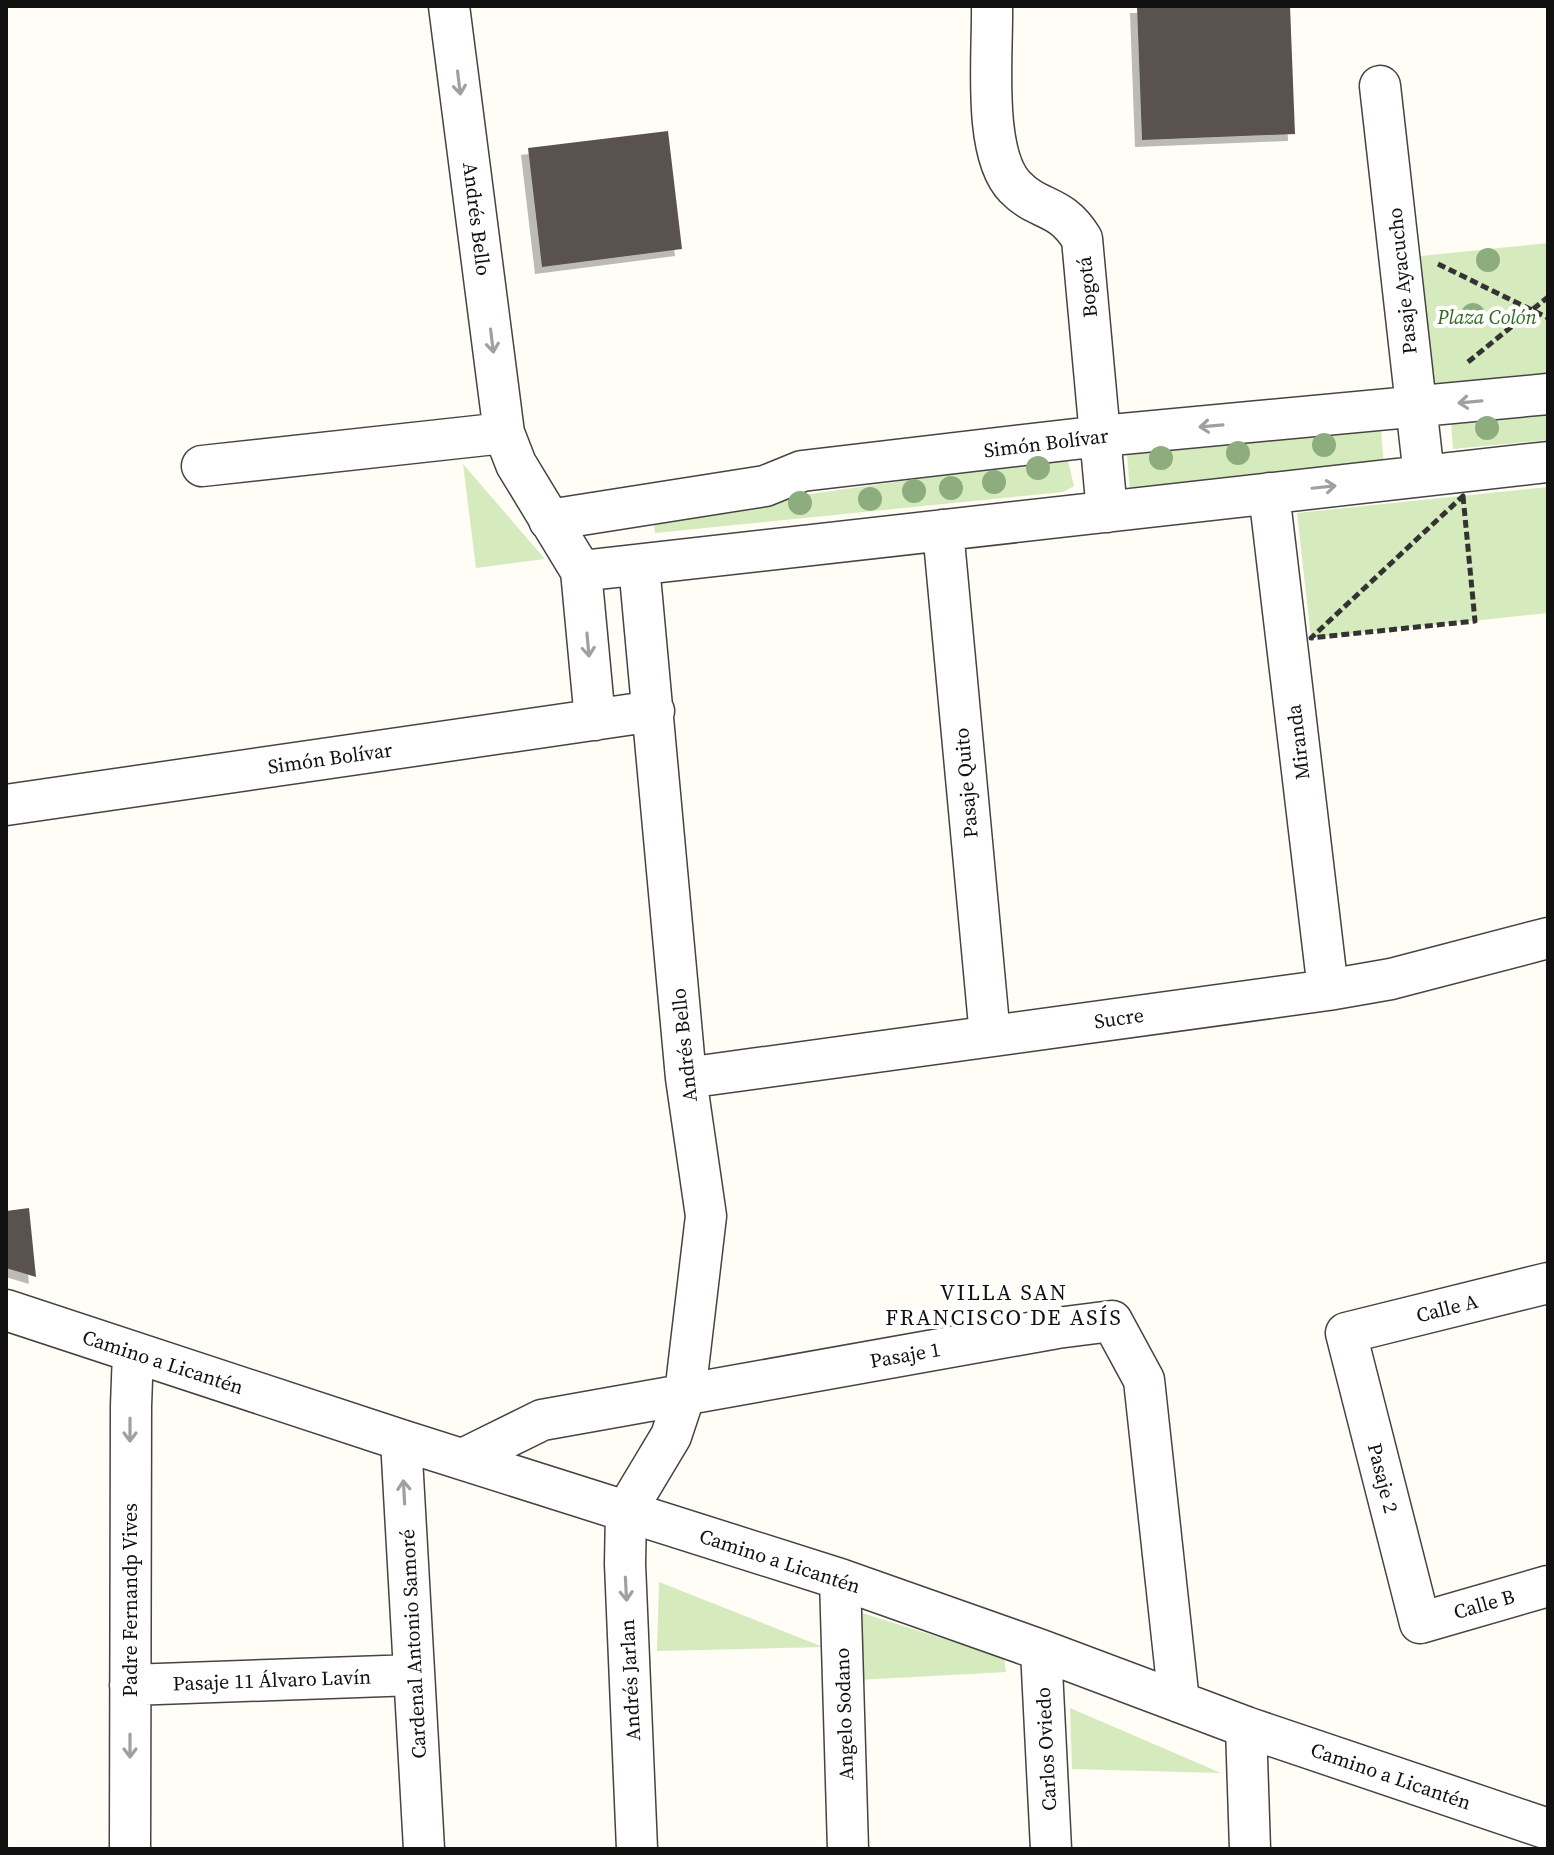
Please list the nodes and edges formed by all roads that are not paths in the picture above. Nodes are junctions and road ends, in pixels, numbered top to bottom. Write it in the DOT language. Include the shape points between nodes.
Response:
graph roads {
  1 [pos="449,6"];
  2 [pos="992,6"];
  3 [pos="1380,86"];
  4 [pos="1548,394"];
  5 [pos="1416,407"];
  6 [pos="504,433"];
  7 [pos="1101,436"];
  8 [pos="1548,462"];
  9 [pos="202,466"];
  10 [pos="1424,476"];
  11 [pos="1269,493"];
  12 [pos="1107,512"];
  13 [pos="549,520"];
  14 [pos="943,530"];
  15 [pos="639,565"];
  16 [pos="581,571"];
  17 [pos="654,711"];
  18 [pos="595,720"];
  19 [pos="6,805"];
  20 [pos="1548,938"];
  21 [pos="1328,990"];
  22 [pos="990,1036"];
  23 [pos="686,1078"];
  24 [pos="1548,1283"];
  25 [pos="6,1310"];
  26 [pos="1346,1333"];
  27 [pos="133,1352"];
  28 [pos="685,1394"];
  29 [pos="401,1440"];
  30 [pos="463,1459"];
  31 [pos="626,1511"];
  32 [pos="840,1579"];
  33 [pos="1548,1586"];
  34 [pos="1420,1623"];
  35 [pos="1041,1650"];
  36 [pos="414,1675"];
  37 [pos="130,1685"];
  38 [pos="1179,1702"];
  39 [pos="1246,1727"];
  40 [pos="1548,1829"];
  41 [pos="130,1849"];
  42 [pos="424,1849"];
  43 [pos="637,1849"];
  44 [pos="848,1849"];
  45 [pos="1051,1849"];
  46 [pos="1250,1849"];
  1 -- 6 [label="street, Andrés Bello, one-way"];
  2 -- 7 [label="street, Bogotá" via="993,123 999,161 1016,188 1064,216 1082,239"];
  3 -- 5 [label="street, Pasaje Ayacucho"];
  4 -- 5 [label="street, Simón Bolívar, one-way"];
  5 -- 7 [label="street, Simón Bolívar, one-way"];
  5 -- 10 [label="street, Pasaje Ayacucho"];
  6 -- 9 [label="street"];
  6 -- 13 [label="street, Andrés Bello"];
  7 -- 12 [label="street, Bogotá"];
  7 -- 13 [label="street, Simón Bolívar" via="802,471 765,486"];
  8 -- 10 [label="street"];
  11 -- 10 [label="street, one-way"];
  11 -- 12 [label="street"];
  11 -- 21 [label="street, Miranda"];
  12 -- 14 [label="street"];
  13 -- 16 [label="street, Andrés Bello"];
  14 -- 15 [label="street"];
  14 -- 22 [label="street, Pasaje Quito"];
  15 -- 16 [label="street"];
  15 -- 17 [label="street, Andrés Bello"];
  16 -- 18 [label="street, Andrés Bello, one-way"];
  17 -- 18 [label="street, Simón Bolívar"];
  17 -- 23 [label="street, Andrés Bello"];
  18 -- 19 [label="street, Simón Bolívar"];
  20 -- 21 [label="street, Sucre"];
  21 -- 22 [label="street, Sucre"];
  22 -- 23 [label="street, Sucre"];
  23 -- 28 [label="street, Andrés Bello" via="706,1216"];
  24 -- 26 [label="street, Calle A"];
  25 -- 27 [label="street, Camino a Licantén"];
  26 -- 34 [label="street, Pasaje 2"];
  27 -- 29 [label="street, Camino a Licantén"];
  27 -- 37 [label="street, Padre Fernandp Vives, one-way"];
  28 -- 30 [label="street, Pasaje 1" via="542,1420"];
  28 -- 31 [label="street, Andrés Bello" via="671,1436"];
  28 -- 38 [label="street, Pasaje 1" via="1112,1321 1144,1380"];
  29 -- 30 [label="street, Camino a Licantén"];
  36 -- 29 [label="street, Cardenal Antonio Samoré, one-way"];
  30 -- 31 [label="street, Camino a Licantén"];
  31 -- 32 [label="street, Camino a Licantén"];
  31 -- 43 [label="street, Andrés Jarlan, one-way"];
  32 -- 35 [label="street, Camino a Licantén"];
  32 -- 44 [label="street, Angelo Sodano"];
  33 -- 34 [label="street, Calle B"];
  35 -- 38 [label="street, Camino a Licantén"];
  35 -- 45 [label="street, Carlos Oviedo"];
  36 -- 37 [label="street, Pasaje 11 Álvaro Lavín"];
  36 -- 42 [label="street, Cardenal Antonio Samoré"];
  37 -- 41 [label="street, Padre Fernandp Vives, one-way"];
  38 -- 39 [label="street, Camino a Licantén"];
  39 -- 40 [label="street, Camino a Licantén"];
  39 -- 46 [label="street"];
}
